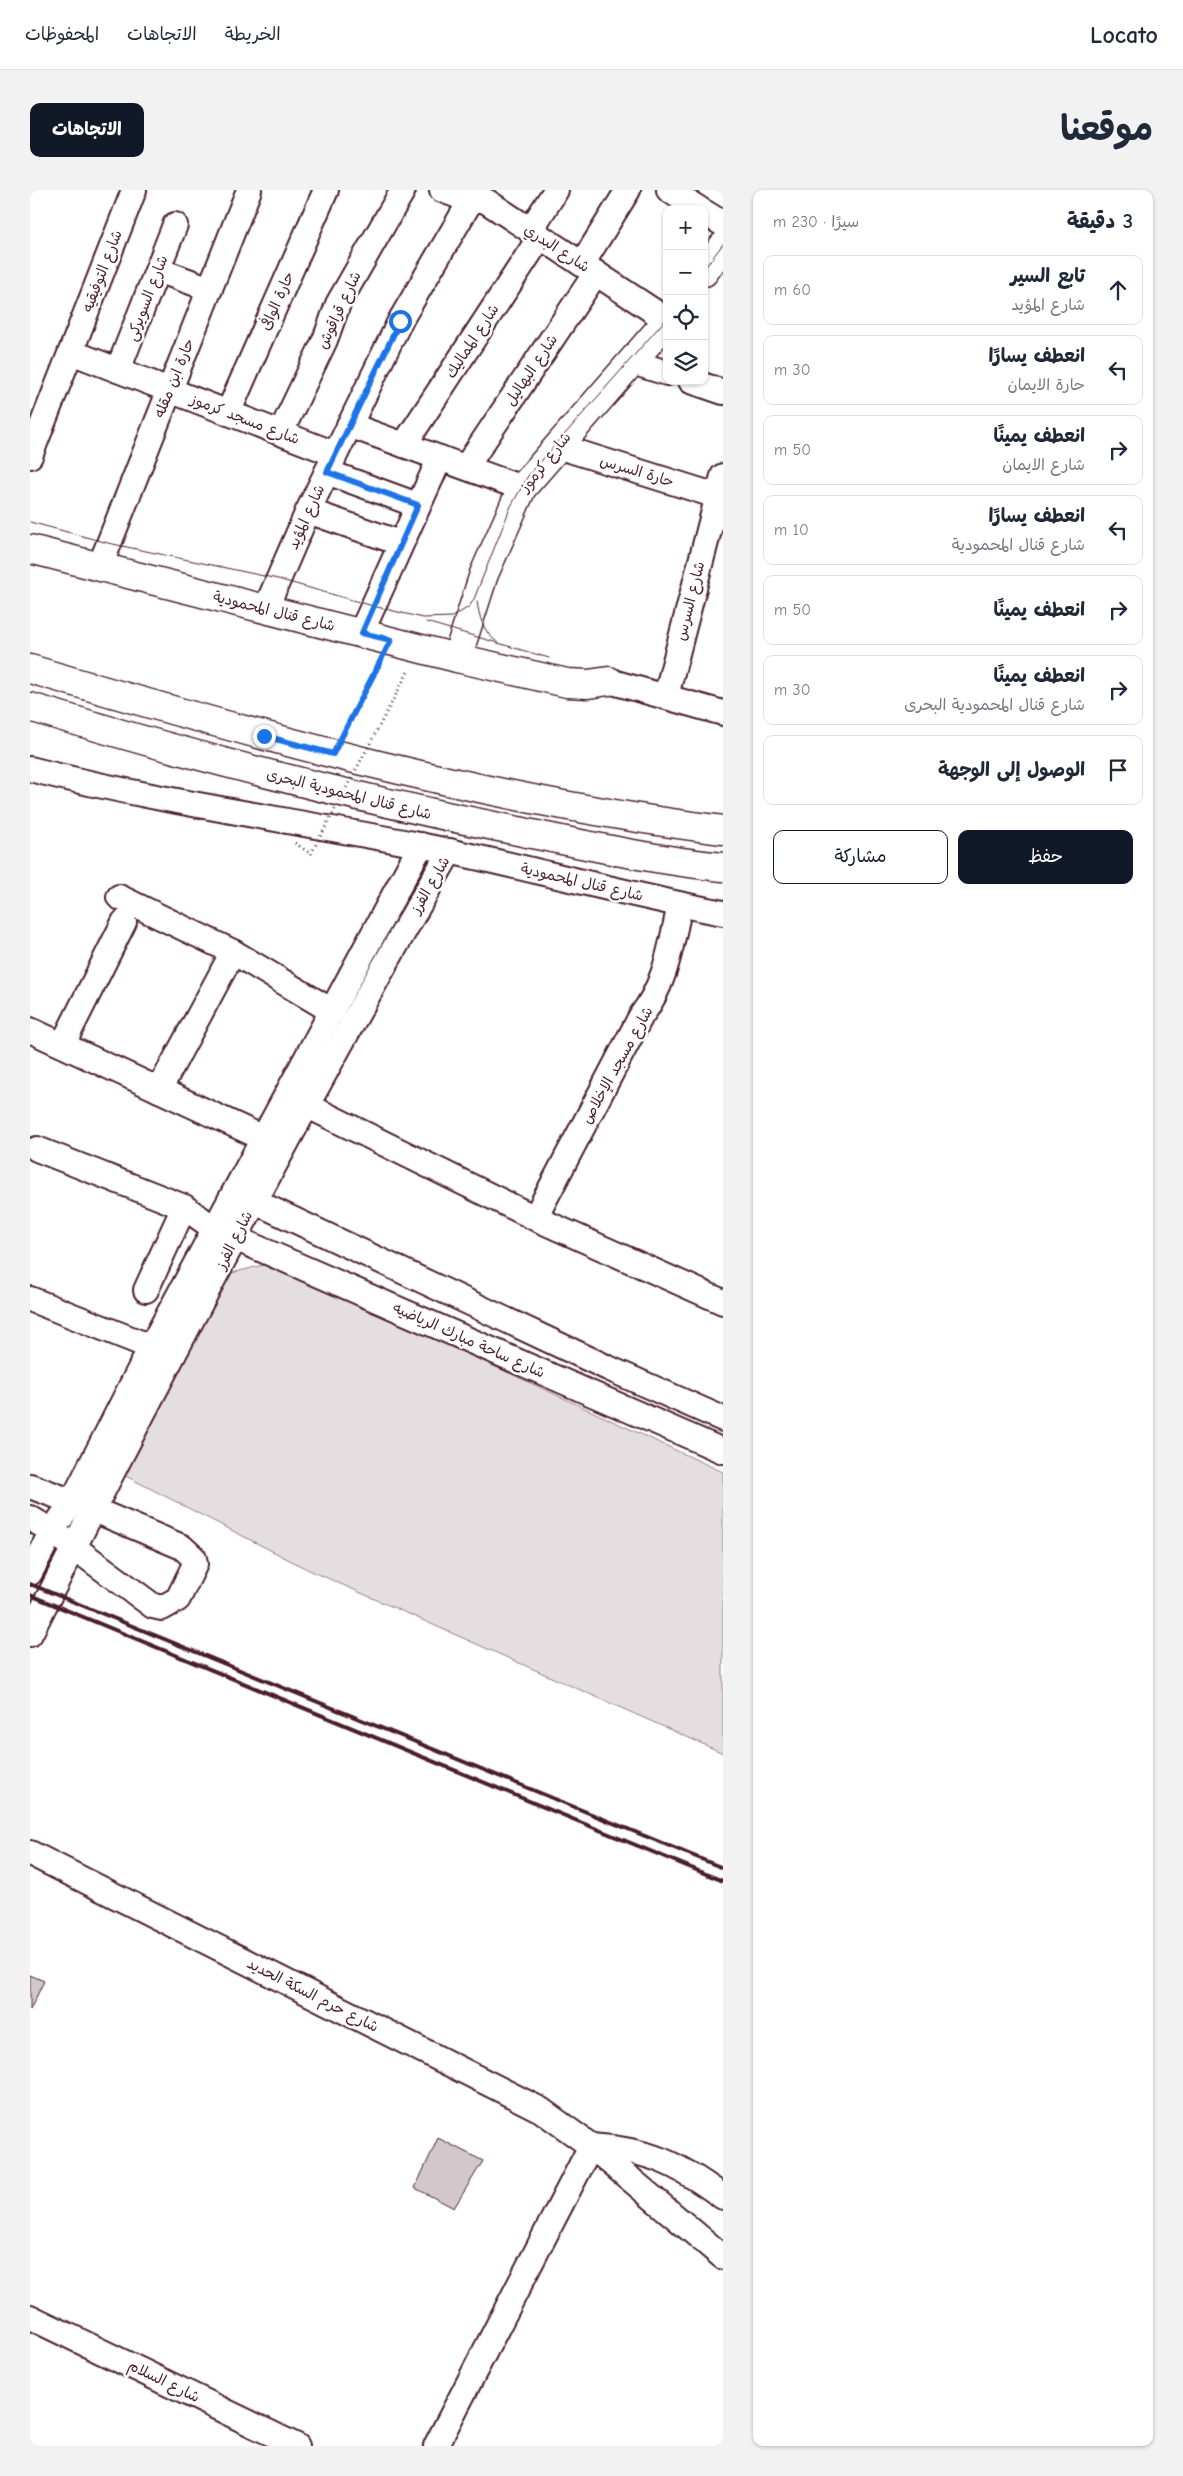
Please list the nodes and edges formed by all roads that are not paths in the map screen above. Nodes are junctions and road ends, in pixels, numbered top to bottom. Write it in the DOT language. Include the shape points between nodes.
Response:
graph roads {
  1 [pos="134,190"];
  2 [pos="249,190"];
  3 [pos="326,190"];
  4 [pos="402,190"];
  5 [pos="442,190"];
  6 [pos="556,190"];
  7 [pos="628,190"];
  8 [pos="669,190"];
  9 [pos="475,194"];
  10 [pos="692,205"];
  11 [pos="708,215"];
  12 [pos="723,224"];
  13 [pos="175,225"];
  14 [pos="535,234"];
  15 [pos="589,269"];
  16 [pos="158,270"];
  17 [pos="210,289"];
  18 [pos="663,317"];
  19 [pos="663,325"];
  20 [pos="71,352"];
  21 [pos="632,362"];
  22 [pos="118,370"];
  23 [pos="663,372"];
  24 [pos="703,385"];
  25 [pos="170,390"];
  26 [pos="723,392"];
  27 [pos="228,413"];
  28 [pos="349,426"];
  29 [pos="281,432"];
  30 [pos="404,445"];
  31 [pos="557,446"];
  32 [pos="30,456"];
  33 [pos="440,458"];
  34 [pos="331,463"];
  35 [pos="466,467"];
  36 [pos="720,486"];
  37 [pos="522,488"];
  38 [pos="418,505"];
  39 [pos="308,511"];
  40 [pos="400,543"];
  41 [pos="30,549"];
  42 [pos="100,566"];
  43 [pos="266,608"];
  44 [pos="362,633"];
  45 [pos="457,658"];
  46 [pos="30,669"];
  47 [pos="609,681"];
  48 [pos="666,696"];
  49 [pos="30,707"];
  50 [pos="723,712"];
  51 [pos="30,770"];
  52 [pos="723,811"];
  53 [pos="649,821"];
  54 [pos="723,830"];
  55 [pos="421,846"];
  56 [pos="450,851"];
  57 [pos="672,862"];
  58 [pos="723,867"];
  59 [pos="723,880"];
  60 [pos="119,897"];
  61 [pos="680,905"];
  62 [pos="723,913"];
  63 [pos="124,922"];
  64 [pos="232,952"];
  65 [pos="345,1004"];
  66 [pos="30,1030"];
  67 [pos="63,1044"];
  68 [pos="159,1090"];
  69 [pos="306,1105"];
  70 [pos="264,1138"];
  71 [pos="36,1149"];
  72 [pos="244,1196"];
  73 [pos="184,1207"];
  74 [pos="535,1218"];
  75 [pos="225,1234"];
  76 [pos="146,1290"];
  77 [pos="30,1299"];
  78 [pos="723,1302"];
  79 [pos="151,1348"];
  80 [pos="723,1419"];
  81 [pos="723,1451"];
  82 [pos="30,1486"];
  83 [pos="82,1505"];
  84 [pos="30,1518"];
  85 [pos="52,1532"];
  86 [pos="74,1548"];
  87 [pos="30,1573"];
  88 [pos="30,1634"];
  89 [pos="30,1853"];
  90 [pos="591,2146"];
  91 [pos="723,2197"];
  92 [pos="723,2257"];
  93 [pos="30,2317"];
  94 [pos="298,2446"];
  95 [pos="436,2446"];
  1 -- 20 [label="street, شارع التوفيقيه"];
  2 -- 17 [label="street, حارة ابن مقله"];
  3 -- 27 [label="street, حارة الوافى"];
  4 -- 29 [label="street, شارع قراقوش" via="338,304 325,340"];
  5 -- 9 [label="street, شارع البدري" via="458,196"];
  6 -- 14 [label="street, شارع المماليك"];
  7 -- 15 [label="street, شارع البهاليل"];
  8 -- 10 [label="street"];
  9 -- 14 [label="street, شارع البدري"];
  9 -- 28 [label="street, شارع المؤيد" via="400,321"];
  11 -- 12 [label="street"];
  13 -- 16 [label="street, شارع السويركى"];
  14 -- 15 [label="street, شارع البدري"];
  14 -- 30 [label="street, شارع المماليك"];
  15 -- 18 [label="street, شارع البدري"];
  15 -- 35 [label="street, شارع البهاليل"];
  16 -- 17 [label="street"];
  16 -- 22 [label="street, شارع السويركى"];
  17 -- 25 [label="street, حارة ابن مقله"];
  19 -- 21 [label="main road, شارع كرموز"];
  20 -- 22 [label="street, شارع مسجد كرموز"];
  20 -- 32 [label="street, شارع التوفيقيه"];
  21 -- 23 [label="street"];
  21 -- 31 [label="main road, شارع كرموز"];
  22 -- 25 [label="street, شارع مسجد كرموز"];
  24 -- 26 [label="street"];
  25 -- 27 [label="street, شارع مسجد كرموز"];
  25 -- 42 [label="street, حارة ابن مقله"];
  27 -- 29 [label="street, شارع مسجد كرموز"];
  28 -- 30 [label="street"];
  28 -- 34 [label="street, شارع المؤيد"];
  29 -- 34 [label="street, شارع مسجد كرموز"];
  30 -- 33 [label="street"];
  31 -- 36 [label="street, حارة السرس"];
  31 -- 37 [label="main road, شارع كرموز"];
  33 -- 35 [label="street"];
  33 -- 38 [label="street"];
  34 -- 38 [label="street, شارع مسجد كرموز"];
  34 -- 39 [label="street, شارع المؤيد"];
  35 -- 37 [label="street"];
  36 -- 48 [label="street, شارع السرس"];
  37 -- 45 [label="main road, شارع كرموز" via="484,574"];
  38 -- 40 [label="street"];
  39 -- 40 [label="street"];
  39 -- 43 [label="street, شارع المؤيد"];
  40 -- 44 [label="street"];
  41 -- 42 [label="main road, شارع قنال المحمودية"];
  42 -- 43 [label="main road, شارع قنال المحمودية"];
  43 -- 44 [label="main road, شارع قنال المحمودية"];
  44 -- 45 [label="main road, شارع قنال المحمودية"];
  45 -- 47 [label="main road, شارع قنال المحمودية" via="567,683"];
  46 -- 53 [label="main road" via="333,754"];
  47 -- 48 [label="street, شارع قنال المحمودية"];
  48 -- 50 [label="street, شارع قنال المحمودية"];
  49 -- 57 [label="main road, شارع قنال المحمودية البحرى" via="141,741 306,784 440,816"];
  51 -- 55 [label="street, شارع قنال المحمودية" via="171,802"];
  52 -- 53 [label="main road"];
  53 -- 54 [label="main road"];
  55 -- 56 [label="street, شارع قنال المحمودية"];
  55 -- 65 [label="street, شارع الفرز"];
  56 -- 61 [label="street, شارع قنال المحمودية"];
  56 -- 65 [label="street, شارع الفرز"];
  57 -- 58 [label="main road"];
  57 -- 59 [label="main road"];
  60 -- 64 [label="street"];
  61 -- 62 [label="street, شارع قنال المحمودية"];
  61 -- 74 [label="street, شارع مسجد الإخلاص" via="654,1000 641,1016"];
  63 -- 67 [label="street"];
  64 -- 65 [label="street"];
  64 -- 68 [label="street"];
  65 -- 69 [label="street, شارع الفرز"];
  65 -- 70 [label="street, شارع الفرز"];
  66 -- 67 [label="street"];
  67 -- 68 [label="street"];
  68 -- 70 [label="street"];
  69 -- 72 [label="street, شارع الفرز"];
  69 -- 74 [label="street"];
  70 -- 72 [label="street, شارع الفرز"];
  71 -- 73 [label="street, شارع ساحة مبارك الرياضيه"];
  72 -- 75 [label="street, شارع الفرز"];
  72 -- 80 [label="street"];
  73 -- 75 [label="street, شارع ساحة مبارك الرياضيه"];
  73 -- 76 [label="street"];
  74 -- 78 [label="street"];
  75 -- 79 [label="street, شارع الفرز"];
  75 -- 81 [label="street, شارع ساحة مبارك الرياضيه"];
  75 -- 83 [label="street, شارع الفرز"];
  77 -- 79 [label="street"];
  79 -- 83 [label="street, شارع الفرز"];
  82 -- 83 [label="street"];
  83 -- 85 [label="street, شارع الفرز"];
  83 -- 86 [label="street, شارع الفرز"];
  83 -- 86 [label="street" via="182,1547 194,1558 195,1564 178,1599 162,1608 153,1606"];
  84 -- 85 [label="street"];
  85 -- 86 [label="street"];
  85 -- 87 [label="street, شارع الفرز"];
  86 -- 88 [label="street, شارع الفرز"];
  89 -- 90 [label="street, شارع حرم السكة الحديد" via="541,2110"];
  90 -- 91 [label="street" via="623,2148 654,2156 683,2168"];
  90 -- 92 [label="street, شارع حرم السكة الحديد"];
  90 -- 95 [label="street"];
  93 -- 94 [label="street, شارع السلام"];
}
